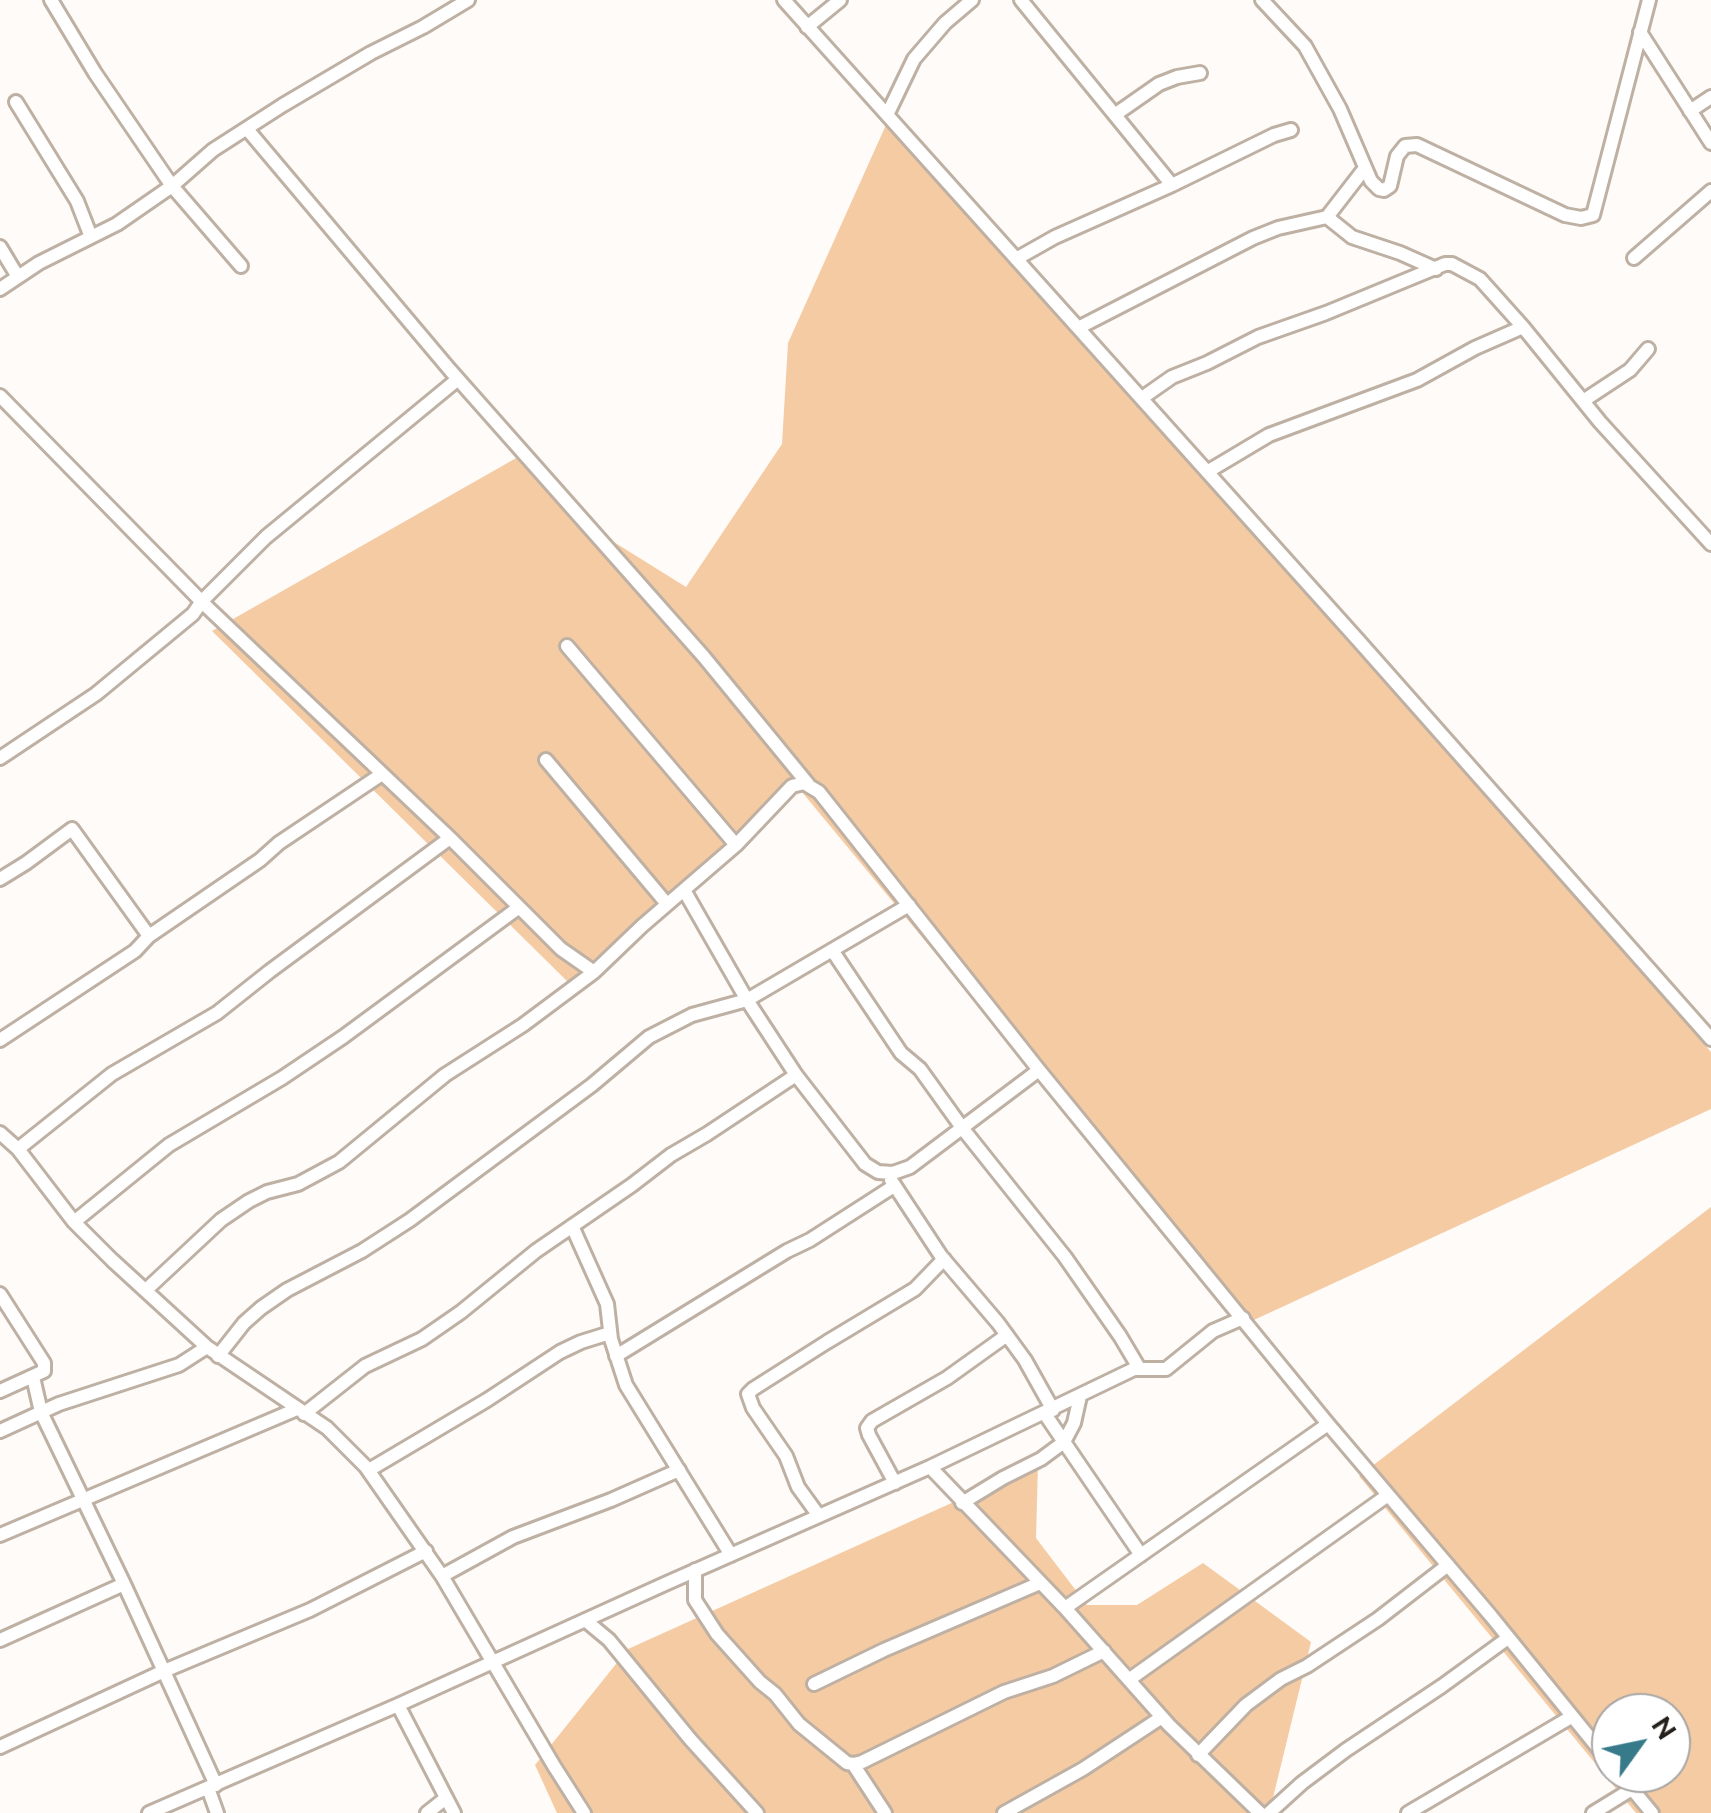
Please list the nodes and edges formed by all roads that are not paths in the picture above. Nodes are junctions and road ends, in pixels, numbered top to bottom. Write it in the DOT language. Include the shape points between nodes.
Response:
graph roads {
  1 [pos="50,0"];
  2 [pos="468,0"];
  3 [pos="784,0"];
  4 [pos="840,0"];
  5 [pos="972,0"];
  6 [pos="1021,0"];
  7 [pos="1262,0"];
  8 [pos="1649,0"];
  9 [pos="807,27"];
  10 [pos="1640,32"];
  11 [pos="1200,73"];
  12 [pos="1711,97"];
  13 [pos="16,102"];
  14 [pos="1690,111"];
  15 [pos="887,114"];
  16 [pos="1116,114"];
  17 [pos="247,129"];
  18 [pos="1290,130"];
  19 [pos="1711,143"];
  20 [pos="1365,168"];
  21 [pos="172,186"];
  22 [pos="1172,186"];
  23 [pos="1711,191"];
  24 [pos="1327,217"];
  25 [pos="91,238"];
  26 [pos="0,247"];
  27 [pos="1634,258"];
  28 [pos="1016,259"];
  29 [pos="240,266"];
  30 [pos="1438,266"];
  31 [pos="18,277"];
  32 [pos="0,288"];
  33 [pos="1523,326"];
  34 [pos="1078,328"];
  35 [pos="1648,349"];
  36 [pos="458,379"];
  37 [pos="1142,398"];
  38 [pos="1,399"];
  39 [pos="1583,402"];
  40 [pos="1207,472"];
  41 [pos="1709,538"];
  42 [pos="202,601"];
  43 [pos="567,646"];
  44 [pos="0,758"];
  45 [pos="546,760"];
  46 [pos="382,774"];
  47 [pos="808,784"];
  48 [pos="450,838"];
  49 [pos="736,845"];
  50 [pos="0,879"];
  51 [pos="684,890"];
  52 [pos="668,904"];
  53 [pos="909,905"];
  54 [pos="518,908"];
  55 [pos="150,936"];
  56 [pos="832,950"];
  57 [pos="594,972"];
  58 [pos="746,1000"];
  59 [pos="1711,1038"];
  60 [pos="0,1040"];
  61 [pos="1040,1070"];
  62 [pos="796,1076"];
  63 [pos="962,1129"];
  64 [pos="6,1142"];
  65 [pos="890,1180"];
  66 [pos="74,1222"];
  67 [pos="572,1226"];
  68 [pos="944,1260"];
  69 [pos="146,1290"];
  70 [pos="0,1294"];
  71 [pos="1243,1318"];
  72 [pos="610,1333"];
  73 [pos="1007,1335"];
  74 [pos="213,1352"];
  75 [pos="616,1356"];
  76 [pos="1140,1368"];
  77 [pos="33,1376"];
  78 [pos="0,1392"];
  79 [pos="1080,1396"];
  80 [pos="301,1411"];
  81 [pos="41,1412"];
  82 [pos="1049,1412"];
  83 [pos="1328,1424"];
  84 [pos="0,1431"];
  85 [pos="1064,1442"];
  86 [pos="930,1467"];
  87 [pos="369,1470"];
  88 [pos="679,1470"];
  89 [pos="895,1482"];
  90 [pos="1388,1495"];
  91 [pos="82,1498"];
  92 [pos="962,1503"];
  93 [pos="819,1516"];
  94 [pos="0,1535"];
  95 [pos="426,1552"];
  96 [pos="731,1554"];
  97 [pos="1140,1555"];
  98 [pos="1448,1565"];
  99 [pos="695,1570"];
  100 [pos="442,1576"];
  101 [pos="1040,1583"];
  102 [pos="124,1584"];
  103 [pos="1064,1608"];
  104 [pos="609,1609"];
  105 [pos="585,1620"];
  106 [pos="1508,1638"];
  107 [pos="0,1640"];
  108 [pos="608,1640"];
  109 [pos="1104,1651"];
  110 [pos="493,1662"];
  111 [pos="164,1671"];
  112 [pos="1130,1679"];
  113 [pos="814,1684"];
  114 [pos="398,1705"];
  115 [pos="1162,1716"];
  116 [pos="1572,1717"];
  117 [pos="1591,1740"];
  118 [pos="0,1747"];
  119 [pos="1198,1755"];
  120 [pos="852,1764"];
  121 [pos="212,1786"];
  122 [pos="1626,1793"];
  123 [pos="1635,1793"];
  124 [pos="446,1798"];
  125 [pos="149,1813"];
  126 [pos="217,1813"];
  127 [pos="427,1813"];
  128 [pos="454,1813"];
  129 [pos="584,1813"];
  130 [pos="756,1813"];
  131 [pos="885,1813"];
  132 [pos="1004,1813"];
  133 [pos="1260,1813"];
  134 [pos="1269,1813"];
  135 [pos="1408,1813"];
  136 [pos="1593,1813"];
  137 [pos="1652,1813"];
  1 -- 21 [label="street"];
  2 -- 17 [label="street"];
  3 -- 9 [label="street"];
  4 -- 9 [label="street"];
  5 -- 15 [label="street" via="914,60"];
  6 -- 16 [label="street"];
  7 -- 20 [label="street" via="1305,46"];
  8 -- 10 [label="street"];
  9 -- 15 [label="street"];
  10 -- 14 [label="street"];
  10 -- 20 [label="street" via="1593,215 1565,216 1417,144 1397,156 1384,190"];
  11 -- 16 [label="street" via="1159,84"];
  12 -- 14 [label="street"];
  13 -- 25 [label="street" via="77,201"];
  14 -- 19 [label="street"];
  15 -- 28 [label="street"];
  16 -- 22 [label="street"];
  17 -- 21 [label="street"];
  17 -- 36 [label="street"];
  18 -- 22 [label="street"];
  20 -- 24 [label="street"];
  21 -- 25 [label="street"];
  21 -- 29 [label="street"];
  22 -- 28 [label="street"];
  23 -- 27 [label="street"];
  24 -- 30 [label="street" via="1352,237"];
  24 -- 34 [label="street" via="1254,238"];
  25 -- 31 [label="street"];
  26 -- 31 [label="street"];
  28 -- 34 [label="street"];
  30 -- 33 [label="street" via="1452,264 1480,279"];
  30 -- 37 [label="street" via="1258,337"];
  31 -- 32 [label="street"];
  33 -- 39 [label="street"];
  33 -- 40 [label="street" via="1417,380 1269,434"];
  34 -- 37 [label="street"];
  35 -- 39 [label="street"];
  36 -- 42 [label="street" via="266,537"];
  36 -- 47 [label="street"];
  37 -- 40 [label="street"];
  38 -- 42 [label="street"];
  39 -- 41 [label="street"];
  40 -- 59 [label="street"];
  42 -- 44 [label="street" via="96,694"];
  42 -- 46 [label="street"];
  43 -- 49 [label="street"];
  45 -- 52 [label="street"];
  46 -- 48 [label="street"];
  46 -- 55 [label="street"];
  47 -- 49 [label="street" via="792,786"];
  47 -- 53 [label="street"];
  48 -- 54 [label="street"];
  48 -- 64 [label="street" via="217,1013"];
  49 -- 51 [label="street"];
  50 -- 55 [label="street" via="72,829"];
  51 -- 52 [label="street"];
  51 -- 58 [label="street"];
  52 -- 57 [label="street"];
  53 -- 56 [label="street"];
  53 -- 61 [label="street"];
  54 -- 57 [label="street"];
  54 -- 66 [label="street" via="298,1068 170,1145"];
  55 -- 60 [label="street"];
  56 -- 58 [label="street"];
  56 -- 63 [label="street" via="901,1054"];
  57 -- 69 [label="street" via="445,1076 339,1162 249,1200"];
  58 -- 62 [label="street"];
  58 -- 74 [label="street" via="692,1015 648,1037 410,1220 287,1290"];
  61 -- 63 [label="street"];
  61 -- 71 [label="street"];
  62 -- 65 [label="street" via="865,1164"];
  62 -- 67 [label="street"];
  63 -- 65 [label="street"];
  63 -- 76 [label="street" via="1064,1257"];
  64 -- 66 [label="street"];
  65 -- 68 [label="street"];
  65 -- 75 [label="street" via="810,1240"];
  66 -- 69 [label="street"];
  67 -- 72 [label="street" via="607,1304"];
  67 -- 80 [label="street" via="422,1339 364,1366"];
  68 -- 73 [label="street"];
  68 -- 93 [label="street" via="916,1289 748,1394"];
  69 -- 74 [label="street"];
  70 -- 77 [label="street" via="44,1363"];
  71 -- 76 [label="street" via="1213,1331 1172,1366"];
  71 -- 83 [label="street"];
  72 -- 75 [label="street"];
  72 -- 87 [label="street" via="560,1352"];
  73 -- 82 [label="street"];
  73 -- 89 [label="street" via="872,1421 869,1435"];
  74 -- 80 [label="street"];
  74 -- 81 [label="street"];
  75 -- 88 [label="street" via="636,1404"];
  76 -- 79 [label="street"];
  77 -- 78 [label="street"];
  77 -- 81 [label="street"];
  79 -- 82 [label="street"];
  79 -- 85 [label="street"];
  80 -- 87 [label="street"];
  80 -- 91 [label="street"];
  81 -- 84 [label="street"];
  81 -- 91 [label="street"];
  82 -- 85 [label="street"];
  82 -- 86 [label="street"];
  83 -- 90 [label="street"];
  83 -- 97 [label="street"];
  85 -- 92 [label="street"];
  85 -- 97 [label="street"];
  86 -- 89 [label="street"];
  86 -- 92 [label="street"];
  87 -- 95 [label="street"];
  88 -- 96 [label="street"];
  88 -- 100 [label="street" via="513,1537"];
  89 -- 93 [label="street"];
  90 -- 98 [label="street"];
  90 -- 112 [label="street"];
  91 -- 94 [label="street"];
  91 -- 102 [label="street"];
  92 -- 101 [label="street"];
  93 -- 96 [label="street"];
  95 -- 100 [label="street"];
  95 -- 111 [label="street"];
  96 -- 99 [label="street"];
  97 -- 103 [label="street"];
  98 -- 106 [label="street"];
  98 -- 119 [label="street" via="1258,1696"];
  99 -- 104 [label="street"];
  99 -- 120 [label="street" via="695,1600 717,1634 799,1724"];
  100 -- 110 [label="street"];
  101 -- 103 [label="street"];
  101 -- 113 [label="street"];
  102 -- 107 [label="street"];
  102 -- 111 [label="street"];
  103 -- 109 [label="street"];
  104 -- 105 [label="street"];
  104 -- 108 [label="street"];
  105 -- 108 [label="street"];
  105 -- 110 [label="street"];
  106 -- 116 [label="street"];
  106 -- 134 [label="street" via="1346,1750"];
  108 -- 130 [label="street"];
  109 -- 112 [label="street"];
  109 -- 120 [label="street"];
  110 -- 114 [label="street"];
  110 -- 129 [label="street"];
  111 -- 118 [label="street"];
  111 -- 121 [label="street"];
  112 -- 115 [label="street"];
  114 -- 121 [label="street"];
  114 -- 124 [label="street"];
  115 -- 119 [label="street"];
  115 -- 132 [label="street"];
  116 -- 117 [label="street"];
  116 -- 135 [label="street"];
  119 -- 133 [label="street"];
  120 -- 131 [label="street"];
  121 -- 125 [label="street"];
  121 -- 126 [label="street"];
  122 -- 136 [label="street"];
  123 -- 137 [label="street"];
  124 -- 127 [label="street"];
  124 -- 128 [label="street"];
}
